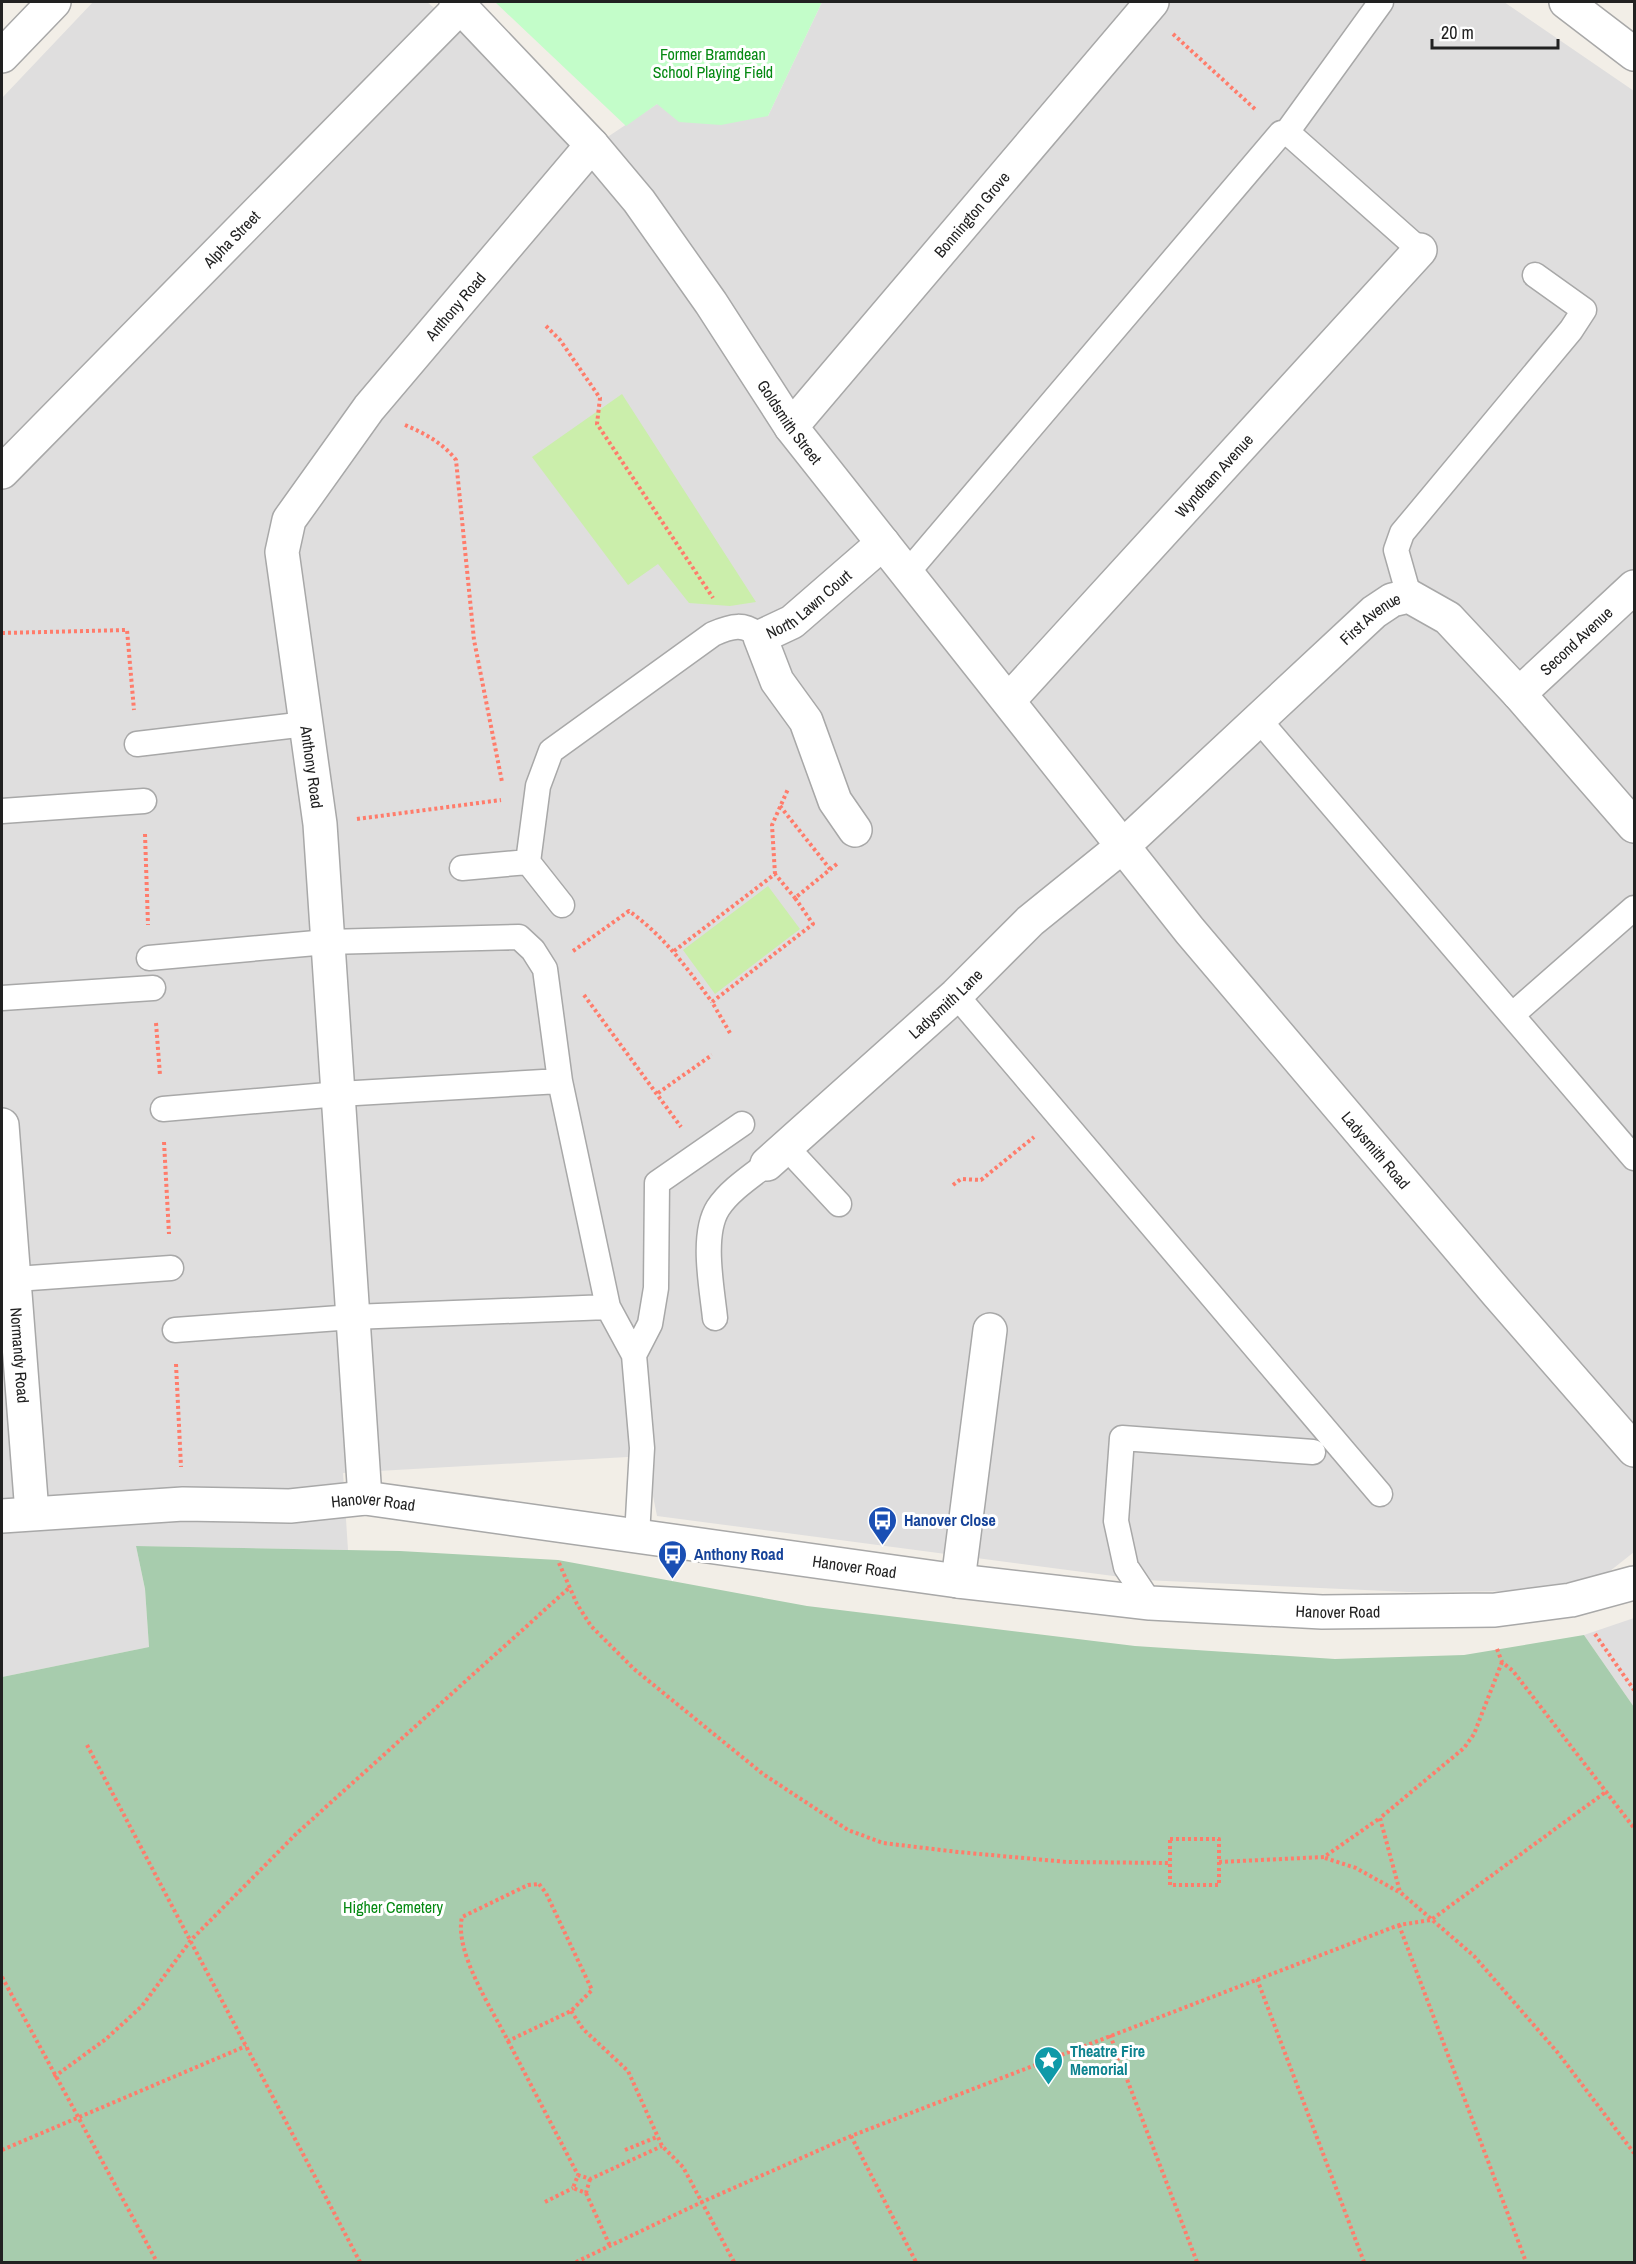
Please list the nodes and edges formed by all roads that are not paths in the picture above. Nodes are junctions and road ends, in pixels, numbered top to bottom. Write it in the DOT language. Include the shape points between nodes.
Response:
graph roads {
  1 [pos="54,2"];
  2 [pos="1381,2"];
  3 [pos="1566,2"];
  4 [pos="458,4"];
  5 [pos="1149,6"];
  6 [pos="1635,54"];
  7 [pos="2,56"];
  8 [pos="1284,133"];
  9 [pos="592,146"];
  10 [pos="1420,250"];
  11 [pos="1535,275"];
  12 [pos="791,427"];
  13 [pos="2,472"];
  14 [pos="884,543"];
  15 [pos="908,573"];
  16 [pos="1635,587"];
  17 [pos="1409,596"];
  18 [pos="747,631"];
  19 [pos="1519,694"];
  20 [pos="1009,700"];
  21 [pos="1260,721"];
  22 [pos="306,724"];
  23 [pos="137,744"];
  24 [pos="144,801"];
  25 [pos="2,811"];
  26 [pos="1635,826"];
  27 [pos="855,830"];
  28 [pos="1124,844"];
  29 [pos="528,862"];
  30 [pos="462,868"];
  31 [pos="562,905"];
  32 [pos="1635,908"];
  33 [pos="327,942"];
  34 [pos="149,958"];
  35 [pos="153,988"];
  36 [pos="956,995"];
  37 [pos="2,998"];
  38 [pos="1512,1015"];
  39 [pos="560,1081"];
  40 [pos="339,1094"];
  41 [pos="163,1108"];
  42 [pos="742,1124"];
  43 [pos="2,1125"];
  44 [pos="777,1156"];
  45 [pos="1635,1158"];
  46 [pos="839,1204"];
  47 [pos="171,1268"];
  48 [pos="16,1279"];
  49 [pos="608,1307"];
  50 [pos="353,1317"];
  51 [pos="715,1318"];
  52 [pos="175,1330"];
  53 [pos="990,1330"];
  54 [pos="634,1355"];
  55 [pos="1635,1450"];
  56 [pos="1313,1452"];
  57 [pos="1380,1494"];
  58 [pos="365,1498"];
  59 [pos="17,1515"];
  60 [pos="637,1536"];
  61 [pos="958,1581"];
  62 [pos="1635,1583"];
  63 [pos="1150,1602"];
  1 -- 7 [label="street"];
  2 -- 8 [label="lane"];
  3 -- 6 [label="street"];
  4 -- 9 [label="street, Goldsmith Street"];
  4 -- 13 [label="street, Alpha Street"];
  5 -- 12 [label="street, Bonnington Grove"];
  8 -- 10 [label="lane"];
  8 -- 15 [label="lane"];
  9 -- 12 [label="street, Goldsmith Street" via="646,210"];
  9 -- 22 [label="street, Anthony Road" via="369,408 289,520 282,552"];
  10 -- 20 [label="street, Wyndham Avenue"];
  11 -- 17 [label="lane" via="1584,310 1402,532 1396,550"];
  12 -- 14 [label="street, Goldsmith Street"];
  14 -- 15 [label="street, Goldsmith Street"];
  14 -- 18 [label="street, North Lawn Court" via="792,622"];
  15 -- 20 [label="street, Goldsmith Street"];
  16 -- 19 [label="street, Second Avenue"];
  17 -- 19 [label="street, First Avenue" via="1448,618"];
  17 -- 21 [label="street, First Avenue" via="1392,600 1374,612"];
  18 -- 27 [label="street, North Lawn Court" via="806,721 835,801"];
  18 -- 29 [label="lane" via="713,634 551,752 538,786"];
  19 -- 26 [label="street, First Avenue"];
  20 -- 28 [label="street, Goldsmith Street"];
  21 -- 28 [label="street, First Avenue"];
  21 -- 38 [label="lane"];
  22 -- 23 [label="lane"];
  22 -- 33 [label="street, Anthony Road" via="320,824"];
  24 -- 25 [label="lane"];
  28 -- 36 [label="street, Ladysmith Lane" via="1030,921"];
  28 -- 55 [label="street, Ladysmith Road" via="1206,950"];
  29 -- 30 [label="lane"];
  29 -- 31 [label="lane"];
  32 -- 38 [label="lane"];
  33 -- 34 [label="lane"];
  33 -- 39 [label="lane" via="519,937 533,950 544,969"];
  33 -- 40 [label="street, Anthony Road"];
  35 -- 37 [label="lane"];
  36 -- 44 [label="street, Ladysmith Lane"];
  36 -- 57 [label="lane"];
  38 -- 45 [label="lane"];
  39 -- 40 [label="lane"];
  39 -- 49 [label="lane"];
  40 -- 41 [label="lane"];
  40 -- 50 [label="street, Anthony Road"];
  42 -- 54 [label="lane" via="657,1183 656,1287 650,1324"];
  43 -- 48 [label="street, Normandy Road"];
  44 -- 46 [label="lane"];
  44 -- 51 [label="lane" via="718,1209 708,1241"];
  47 -- 48 [label="lane"];
  48 -- 59 [label="street, Normandy Road"];
  49 -- 50 [label="lane"];
  49 -- 54 [label="lane"];
  50 -- 52 [label="lane"];
  50 -- 58 [label="street, Anthony Road"];
  53 -- 61 [label="street"];
  54 -- 60 [label="lane" via="642,1448"];
  56 -- 63 [label="lane" via="1122,1438 1116,1521 1126,1567"];
  58 -- 59 [label="street, Hanover Road" via="290,1506 183,1504"];
  58 -- 60 [label="street, Hanover Road"];
  60 -- 61 [label="street, Hanover Road"];
  61 -- 63 [label="street, Hanover Road"];
  62 -- 63 [label="street, Hanover Road" via="1571,1600 1495,1610 1322,1612"];
}
